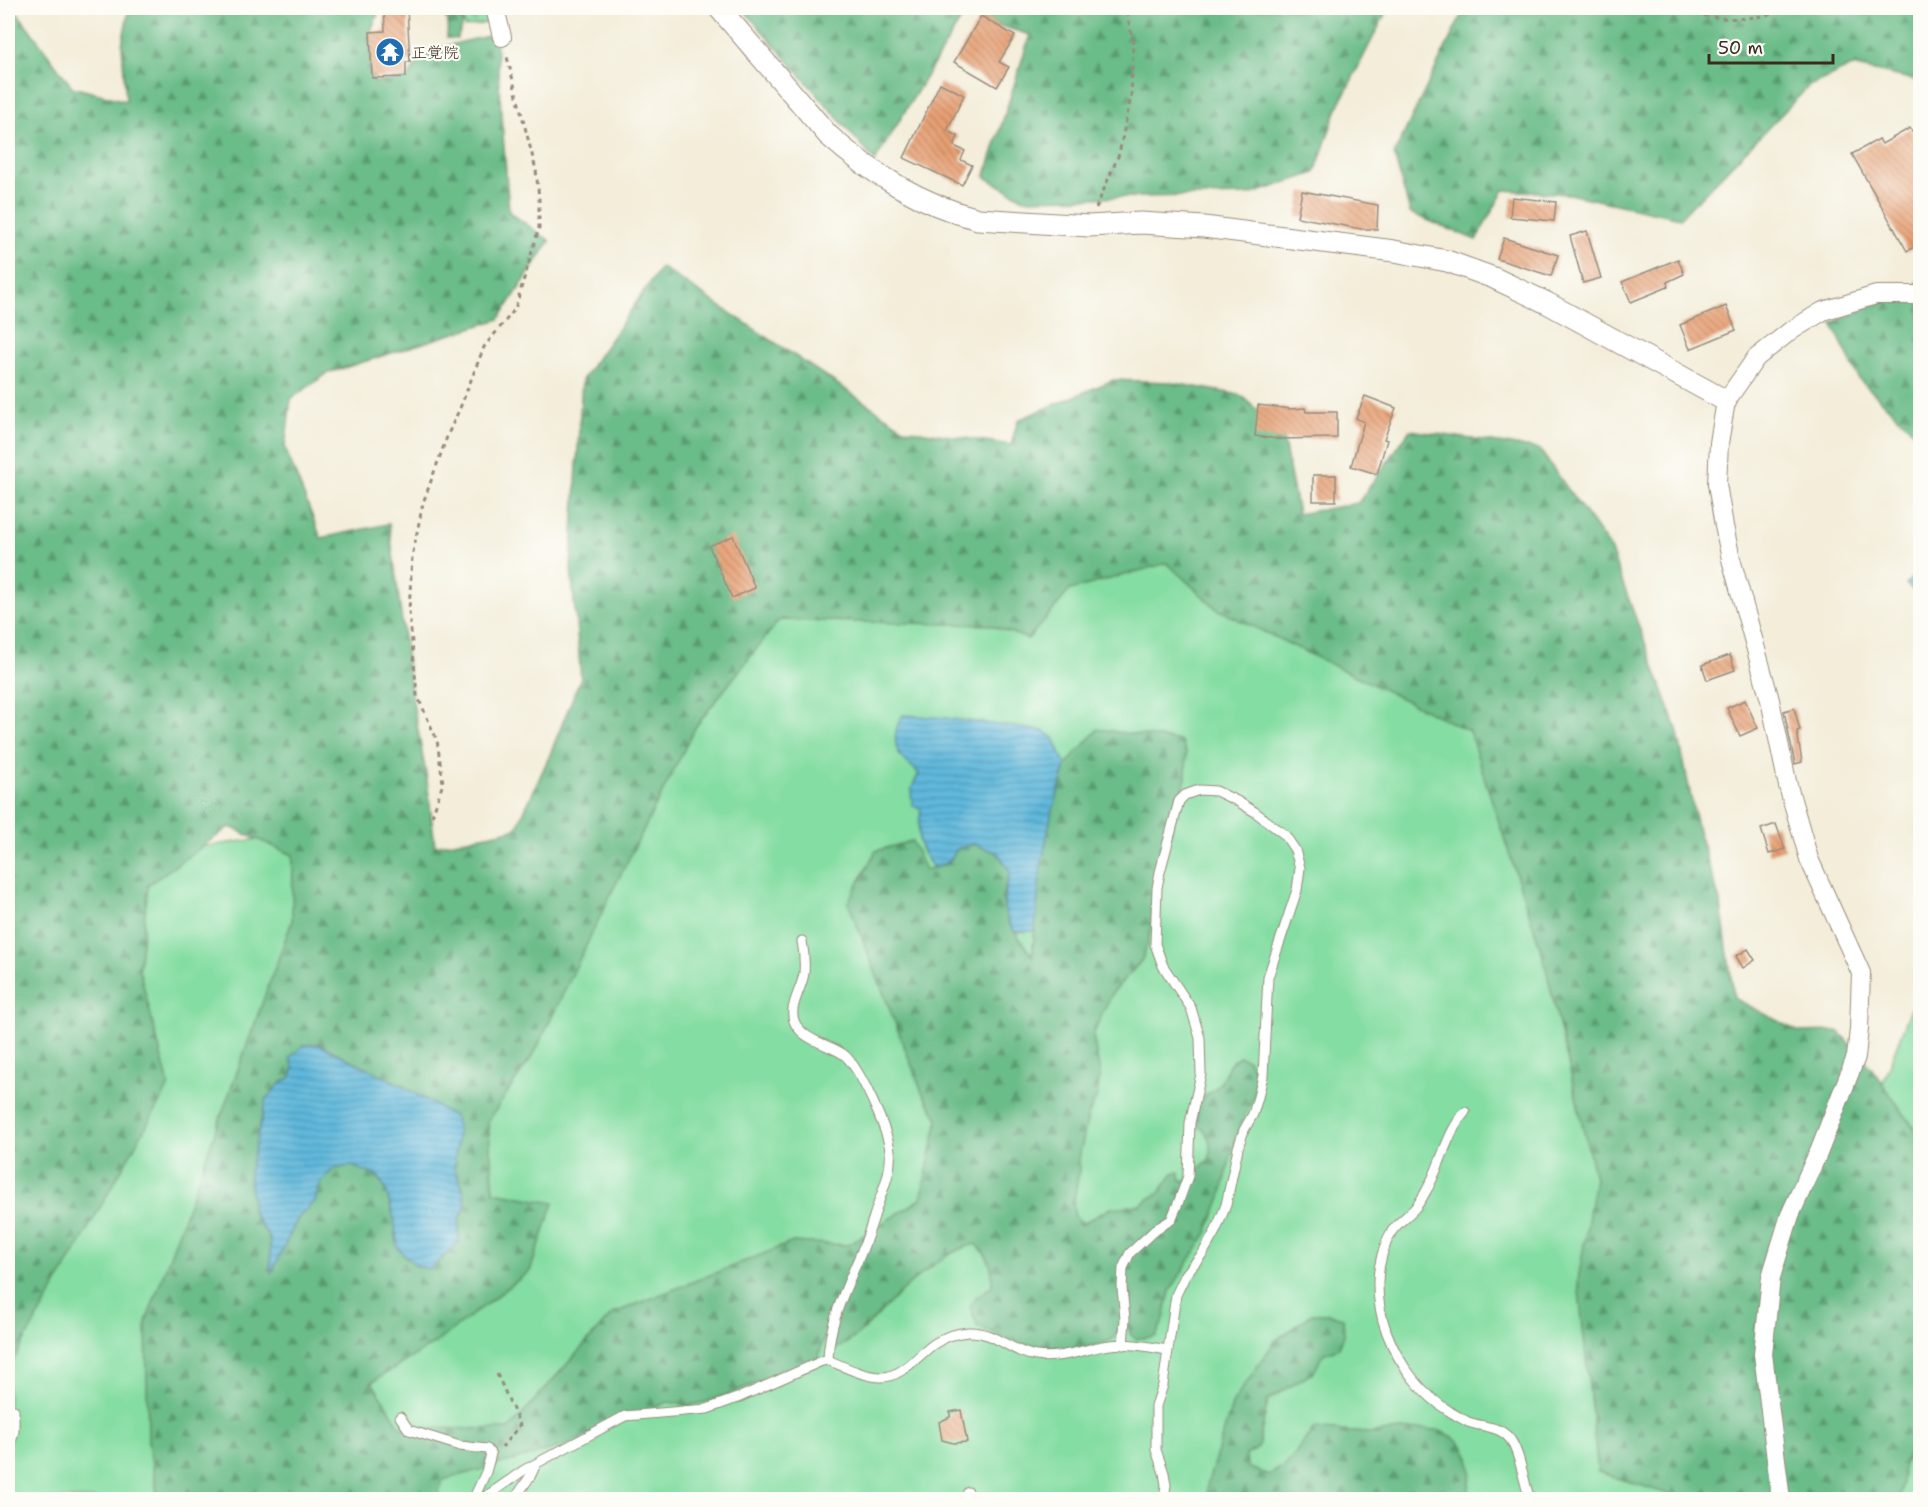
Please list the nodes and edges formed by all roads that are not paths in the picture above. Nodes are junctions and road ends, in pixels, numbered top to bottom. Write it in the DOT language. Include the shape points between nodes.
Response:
graph roads {
  1 [pos="495,8"];
  2 [pos="719,8"];
  3 [pos="502,37"];
  4 [pos="1920,295"];
  5 [pos="1726,401"];
  6 [pos="802,941"];
  7 [pos="1465,1112"];
  8 [pos="1123,1345"];
  9 [pos="1167,1350"];
  10 [pos="828,1360"];
  11 [pos="14,1410"];
  12 [pos="400,1417"];
  13 [pos="8,1455"];
  14 [pos="536,1464"];
  15 [pos="473,1500"];
  16 [pos="481,1500"];
  17 [pos="514,1500"];
  18 [pos="1164,1500"];
  19 [pos="1530,1500"];
  20 [pos="1781,1500"];
  1 -- 3 [label="street"];
  2 -- 5 [label="street" via="828,135 848,153 937,205 978,219 1089,226 1142,223 1204,227 1447,261 1547,303"];
  4 -- 5 [label="street" via="1876,295 1823,311 1756,358"];
  5 -- 20 [label="street" via="1717,484 1731,559 1809,859 1861,973 1856,1057 1790,1215 1771,1277 1763,1354"];
  6 -- 10 [label="lane" via="804,975 792,1010 796,1025 821,1044 843,1054 855,1066 883,1126 890,1153 889,1171 876,1211 835,1315"];
  7 -- 19 [label="lane" via="1454,1124 1427,1191 1416,1208 1393,1229 1377,1283 1380,1308 1398,1355 1430,1397 1451,1413 1501,1431 1510,1439"];
  8 -- 9 [label="lane"];
  8 -- 9 [label="lane" via="1123,1268 1130,1253 1155,1229 1171,1220 1179,1201 1188,1176 1190,1123 1201,1074 1200,1038 1191,1008 1163,966 1155,944 1157,888 1179,801 1199,790 1216,791 1256,812 1285,835 1300,868 1297,890 1268,977 1263,1076 1258,1097 1238,1148 1226,1205 1216,1230 1176,1296"];
  8 -- 10 [label="lane" via="1053,1358 1019,1353 971,1331 953,1334 912,1363 883,1377"];
  9 -- 18 [label="lane" via="1156,1406 1156,1449 1166,1485"];
  10 -- 14 [label="lane" via="707,1409 625,1416"];
  11 -- 13 [label="lane"];
  12 -- 15 [label="lane" via="409,1430 460,1446 487,1449 490,1463"];
  14 -- 16 [label="lane"];
  14 -- 17 [label="lane"];
}
